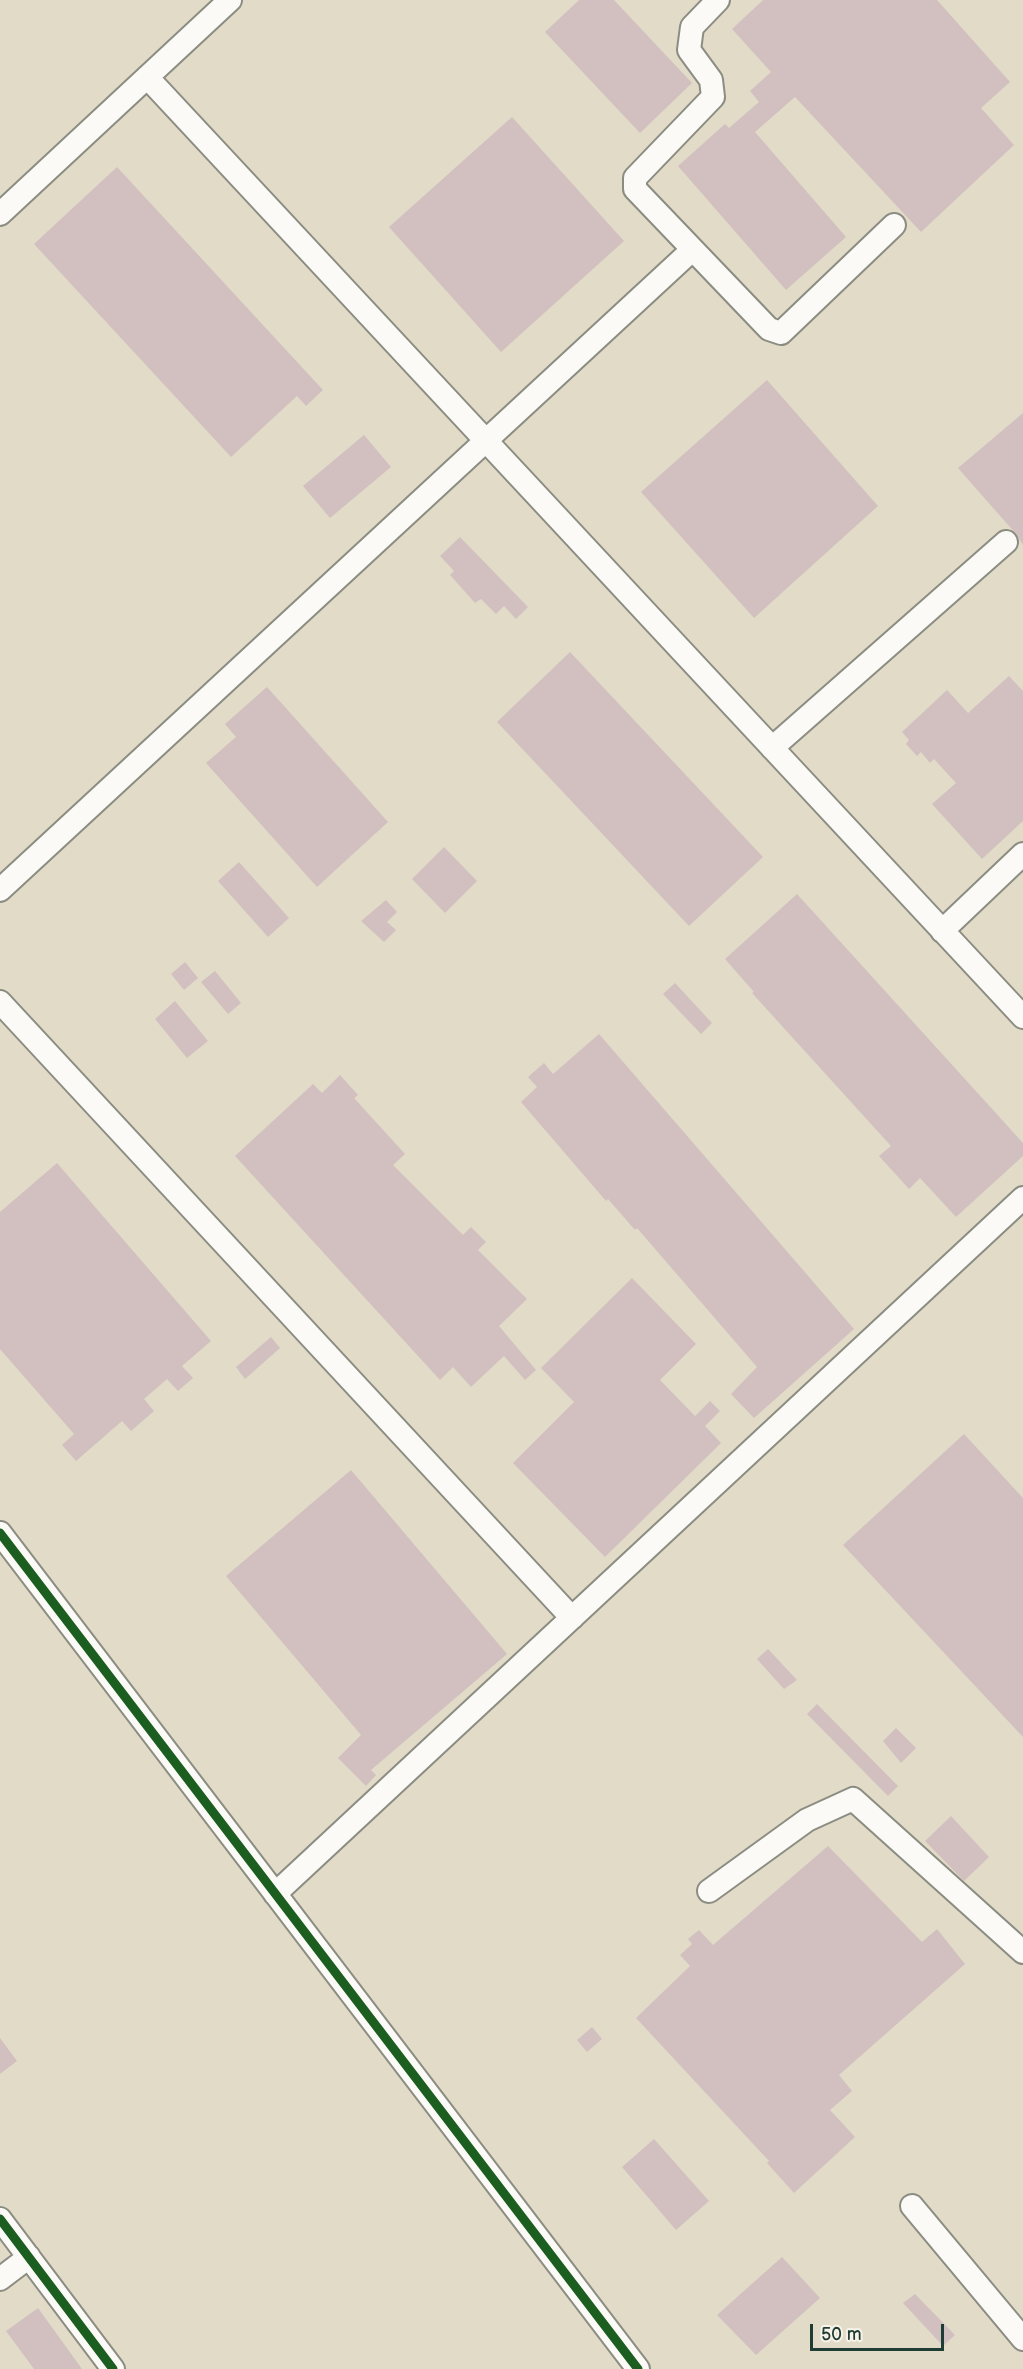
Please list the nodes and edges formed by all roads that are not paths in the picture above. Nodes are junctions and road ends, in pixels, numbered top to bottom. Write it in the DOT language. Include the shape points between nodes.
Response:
graph roads {
  1 [pos="230,0"];
  2 [pos="718,0"];
  3 [pos="147,77"];
  4 [pos="0,214"];
  5 [pos="894,225"];
  6 [pos="691,250"];
  7 [pos="486,441"];
  8 [pos="1006,542"];
  9 [pos="772,748"];
  10 [pos="1023,854"];
  11 [pos="0,890"];
  12 [pos="942,931"];
  13 [pos="0,1002"];
  14 [pos="1023,1017"];
  15 [pos="1023,1198"];
  16 [pos="0,1533"];
  17 [pos="572,1618"];
  18 [pos="709,1891"];
  19 [pos="275,1894"];
  20 [pos="1023,1952"];
  21 [pos="912,2206"];
  22 [pos="0,2219"];
  23 [pos="29,2258"];
  24 [pos="0,2279"];
  25 [pos="1023,2339"];
  26 [pos="113,2369"];
  27 [pos="638,2369"];
  1 -- 3 [label="street"];
  2 -- 6 [label="street" via="692,27 689,50 711,80 713,97 635,178 634,189"];
  3 -- 4 [label="street"];
  3 -- 7 [label="street"];
  5 -- 6 [label="street" via="781,333 769,329"];
  6 -- 7 [label="street"];
  7 -- 9 [label="street"];
  7 -- 11 [label="street"];
  8 -- 9 [label="street"];
  9 -- 12 [label="street"];
  10 -- 12 [label="street"];
  12 -- 14 [label="street"];
  13 -- 17 [label="street"];
  15 -- 17 [label="street"];
  16 -- 19 [label="street"];
  17 -- 19 [label="street"];
  18 -- 20 [label="street" via="807,1820 853,1799"];
  19 -- 27 [label="street"];
  21 -- 25 [label="street"];
  22 -- 23 [label="street"];
  23 -- 24 [label="street"];
  23 -- 26 [label="street"];
}
